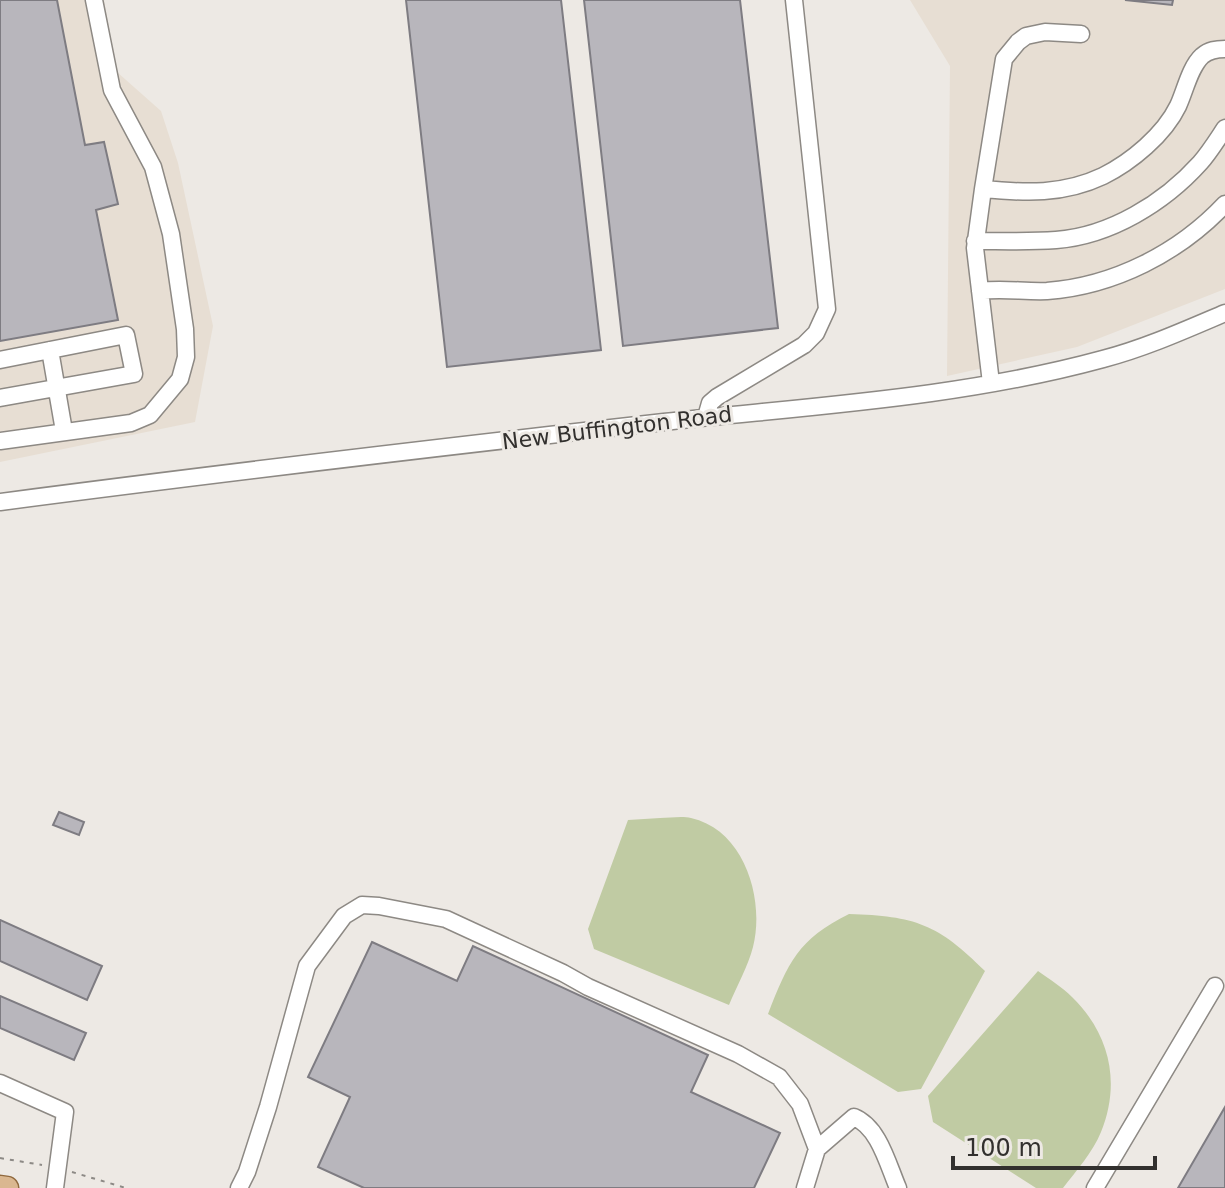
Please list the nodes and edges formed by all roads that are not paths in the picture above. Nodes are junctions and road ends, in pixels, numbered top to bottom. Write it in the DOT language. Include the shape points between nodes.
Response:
graph roads {
  1 [pos="94,0"];
  2 [pos="794,0"];
  3 [pos="1081,34"];
  4 [pos="1225,49"];
  5 [pos="1225,128"];
  6 [pos="983,189"];
  7 [pos="1225,204"];
  8 [pos="975,241"];
  9 [pos="980,291"];
  10 [pos="1225,313"];
  11 [pos="50,350"];
  12 [pos="0,360"];
  13 [pos="991,383"];
  14 [pos="58,387"];
  15 [pos="0,398"];
  16 [pos="706,417"];
  17 [pos="64,431"];
  18 [pos="0,441"];
  19 [pos="0,502"];
  20 [pos="1215,986"];
  21 [pos="0,1083"];
  22 [pos="817,1149"];
  23 [pos="0,1187"];
  24 [pos="7,1188"];
  25 [pos="55,1188"];
  26 [pos="239,1188"];
  27 [pos="805,1188"];
  28 [pos="898,1188"];
  29 [pos="1095,1188"];
  1 -- 17 [label="street" via="112,90 153,167 167,221 186,357 180,379 150,415 131,423"];
  2 -- 16 [label="street" via="827,309 804,345 717,397"];
  3 -- 6 [label="street" via="1026,36 1004,59"];
  4 -- 6 [label="street" via="1211,50 1199,59 1176,110 1161,129 1103,176 1046,193"];
  5 -- 8 [label="street" via="1201,163 1124,222 1057,240"];
  6 -- 8 [label="street"];
  7 -- 9 [label="street" via="1161,255 1105,280 1044,291"];
  8 -- 9 [label="street"];
  9 -- 13 [label="street"];
  10 -- 13 [label="street, New Buffington Road" via="1105,359"];
  11 -- 12 [label="street"];
  11 -- 14 [label="street"];
  11 -- 14 [label="street" via="126,335 134,374"];
  13 -- 16 [label="street, New Buffington Road"];
  14 -- 15 [label="street"];
  14 -- 17 [label="street"];
  16 -- 19 [label="street, New Buffington Road"];
  17 -- 18 [label="street"];
  20 -- 29 [label="street"];
  21 -- 25 [label="street" via="65,1112"];
  22 -- 26 [label="street" via="800,1104 779,1077 738,1054 446,919 362,905 344,916 307,966 268,1107"];
  22 -- 27 [label="street"];
  22 -- 28 [label="street" via="854,1117 863,1121"];
  23 -- 24 [label="main road"];
}
